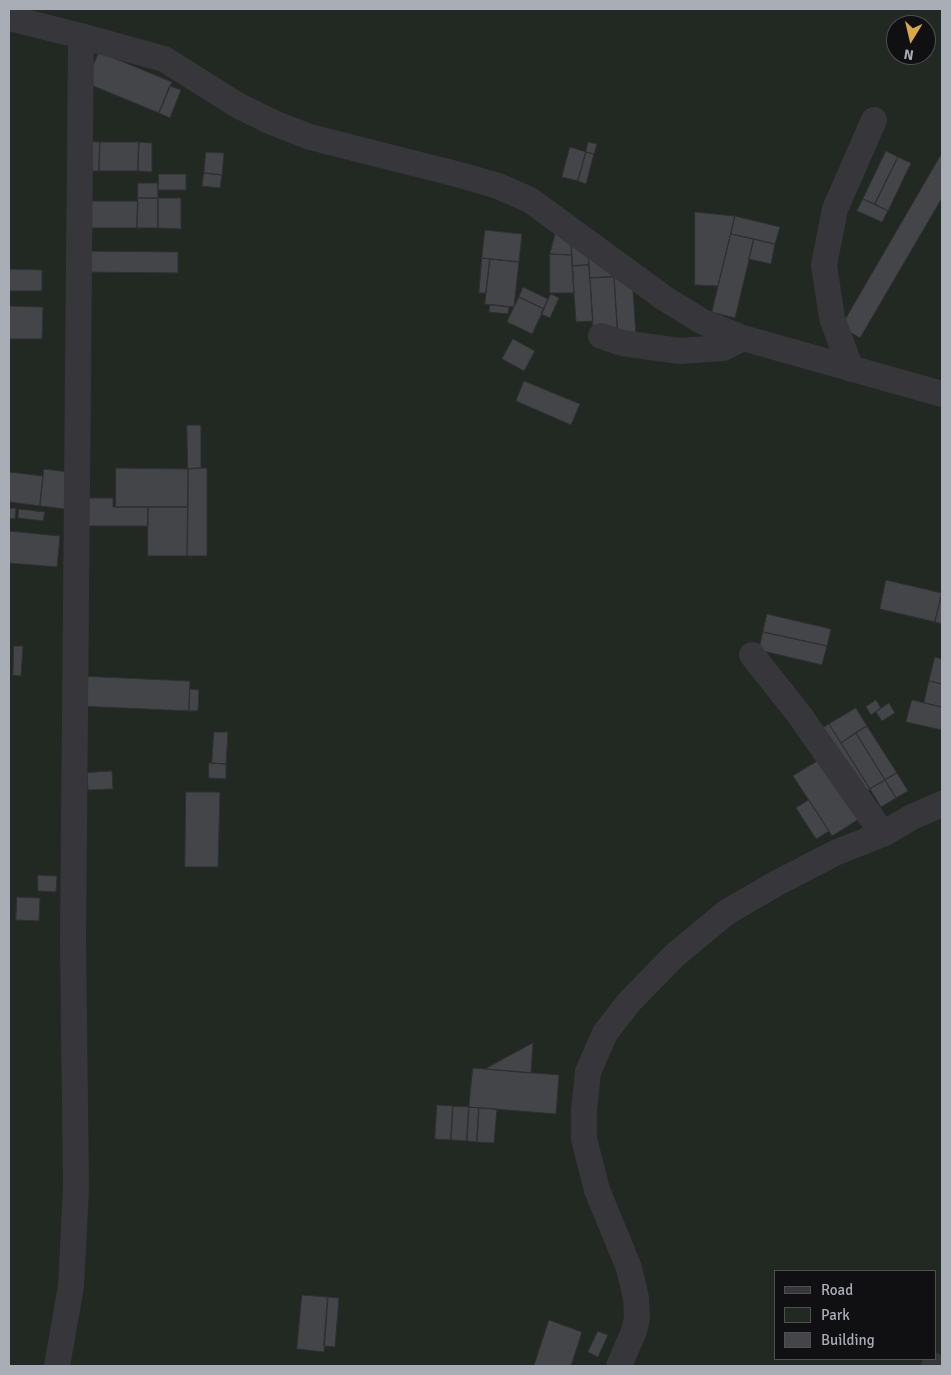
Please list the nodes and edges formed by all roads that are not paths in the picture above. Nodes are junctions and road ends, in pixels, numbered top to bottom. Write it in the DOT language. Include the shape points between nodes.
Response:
graph roads {
  1 [pos="9,18"];
  2 [pos="80,36"];
  3 [pos="874,120"];
  4 [pos="601,336"];
  5 [pos="743,338"];
  6 [pos="851,369"];
  7 [pos="942,394"];
  8 [pos="752,655"];
  9 [pos="942,804"];
  10 [pos="883,834"];
  11 [pos="57,1366"];
  12 [pos="619,1366"];
  1 -- 2 [label="street"];
  2 -- 5 [label="street" via="164,59 238,106 310,137 472,178 530,200 664,298 702,322"];
  2 -- 11 [label="street" via="73,940 76,1189 71,1286"];
  3 -- 6 [label="street" via="835,209 824,265 832,318"];
  4 -- 5 [label="street" via="622,343 680,351 722,348"];
  5 -- 6 [label="street"];
  6 -- 7 [label="street"];
  8 -- 10 [label="street"];
  9 -- 10 [label="street"];
  10 -- 12 [label="street" via="837,852 727,912 675,955 630,1000 605,1032 588,1072 584,1139 597,1190 629,1268 636,1298 638,1318"];
}
